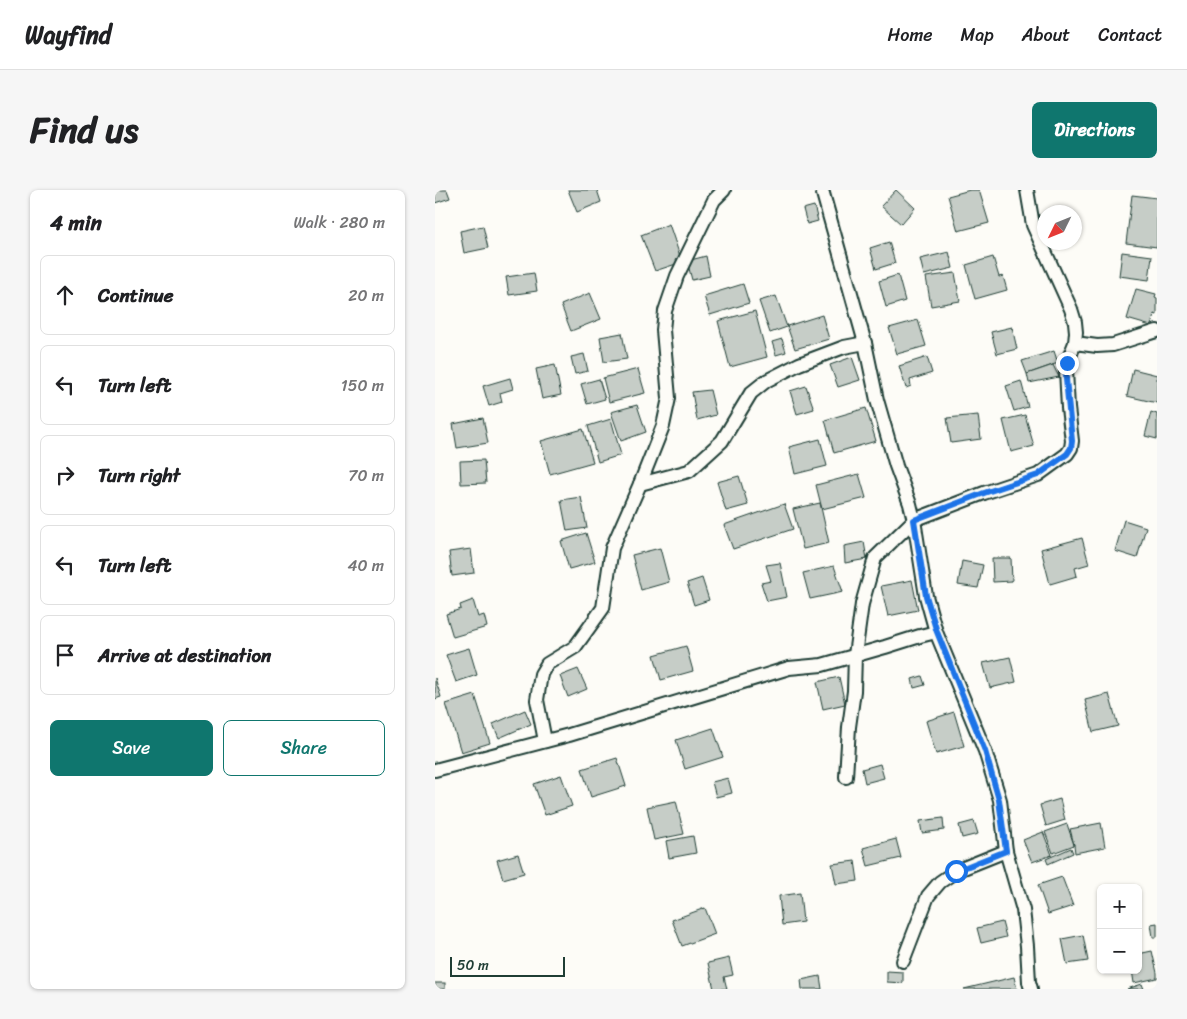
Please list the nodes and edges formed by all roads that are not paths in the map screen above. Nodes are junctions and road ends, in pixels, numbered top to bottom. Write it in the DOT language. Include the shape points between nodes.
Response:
graph roads {
  1 [pos="724,190"];
  2 [pos="822,190"];
  3 [pos="1027,190"];
  4 [pos="1157,331"];
  5 [pos="865,343"];
  6 [pos="1075,343"];
  7 [pos="641,484"];
  8 [pos="914,520"];
  9 [pos="937,632"];
  10 [pos="855,655"];
  11 [pos="545,741"];
  12 [pos="435,770"];
  13 [pos="846,777"];
  14 [pos="1006,851"];
  15 [pos="903,961"];
  16 [pos="1031,989"];
  1 -- 7 [label="street" via="715,200 677,276 665,311 663,330 669,398 663,426"];
  2 -- 5 [label="street"];
  3 -- 6 [label="street" via="1033,225 1073,316"];
  4 -- 6 [label="street" via="1113,345"];
  5 -- 7 [label="street" via="799,364 766,381 751,393 722,441 689,471"];
  5 -- 8 [label="street" via="877,400"];
  6 -- 8 [label="street" via="1066,370 1072,441 1067,454 1038,475"];
  7 -- 11 [label="street" via="612,548 603,608 575,647 547,664 541,674 537,700"];
  8 -- 9 [label="street" via="926,596"];
  8 -- 10 [label="street" via="875,558 862,604"];
  9 -- 10 [label="street"];
  9 -- 14 [label="street" via="985,751 999,800"];
  10 -- 11 [label="street" via="789,668"];
  10 -- 13 [label="street"];
  11 -- 12 [label="street"];
  14 -- 15 [label="street" via="956,871 940,882 928,896"];
  14 -- 16 [label="street" via="1023,910"];
}
